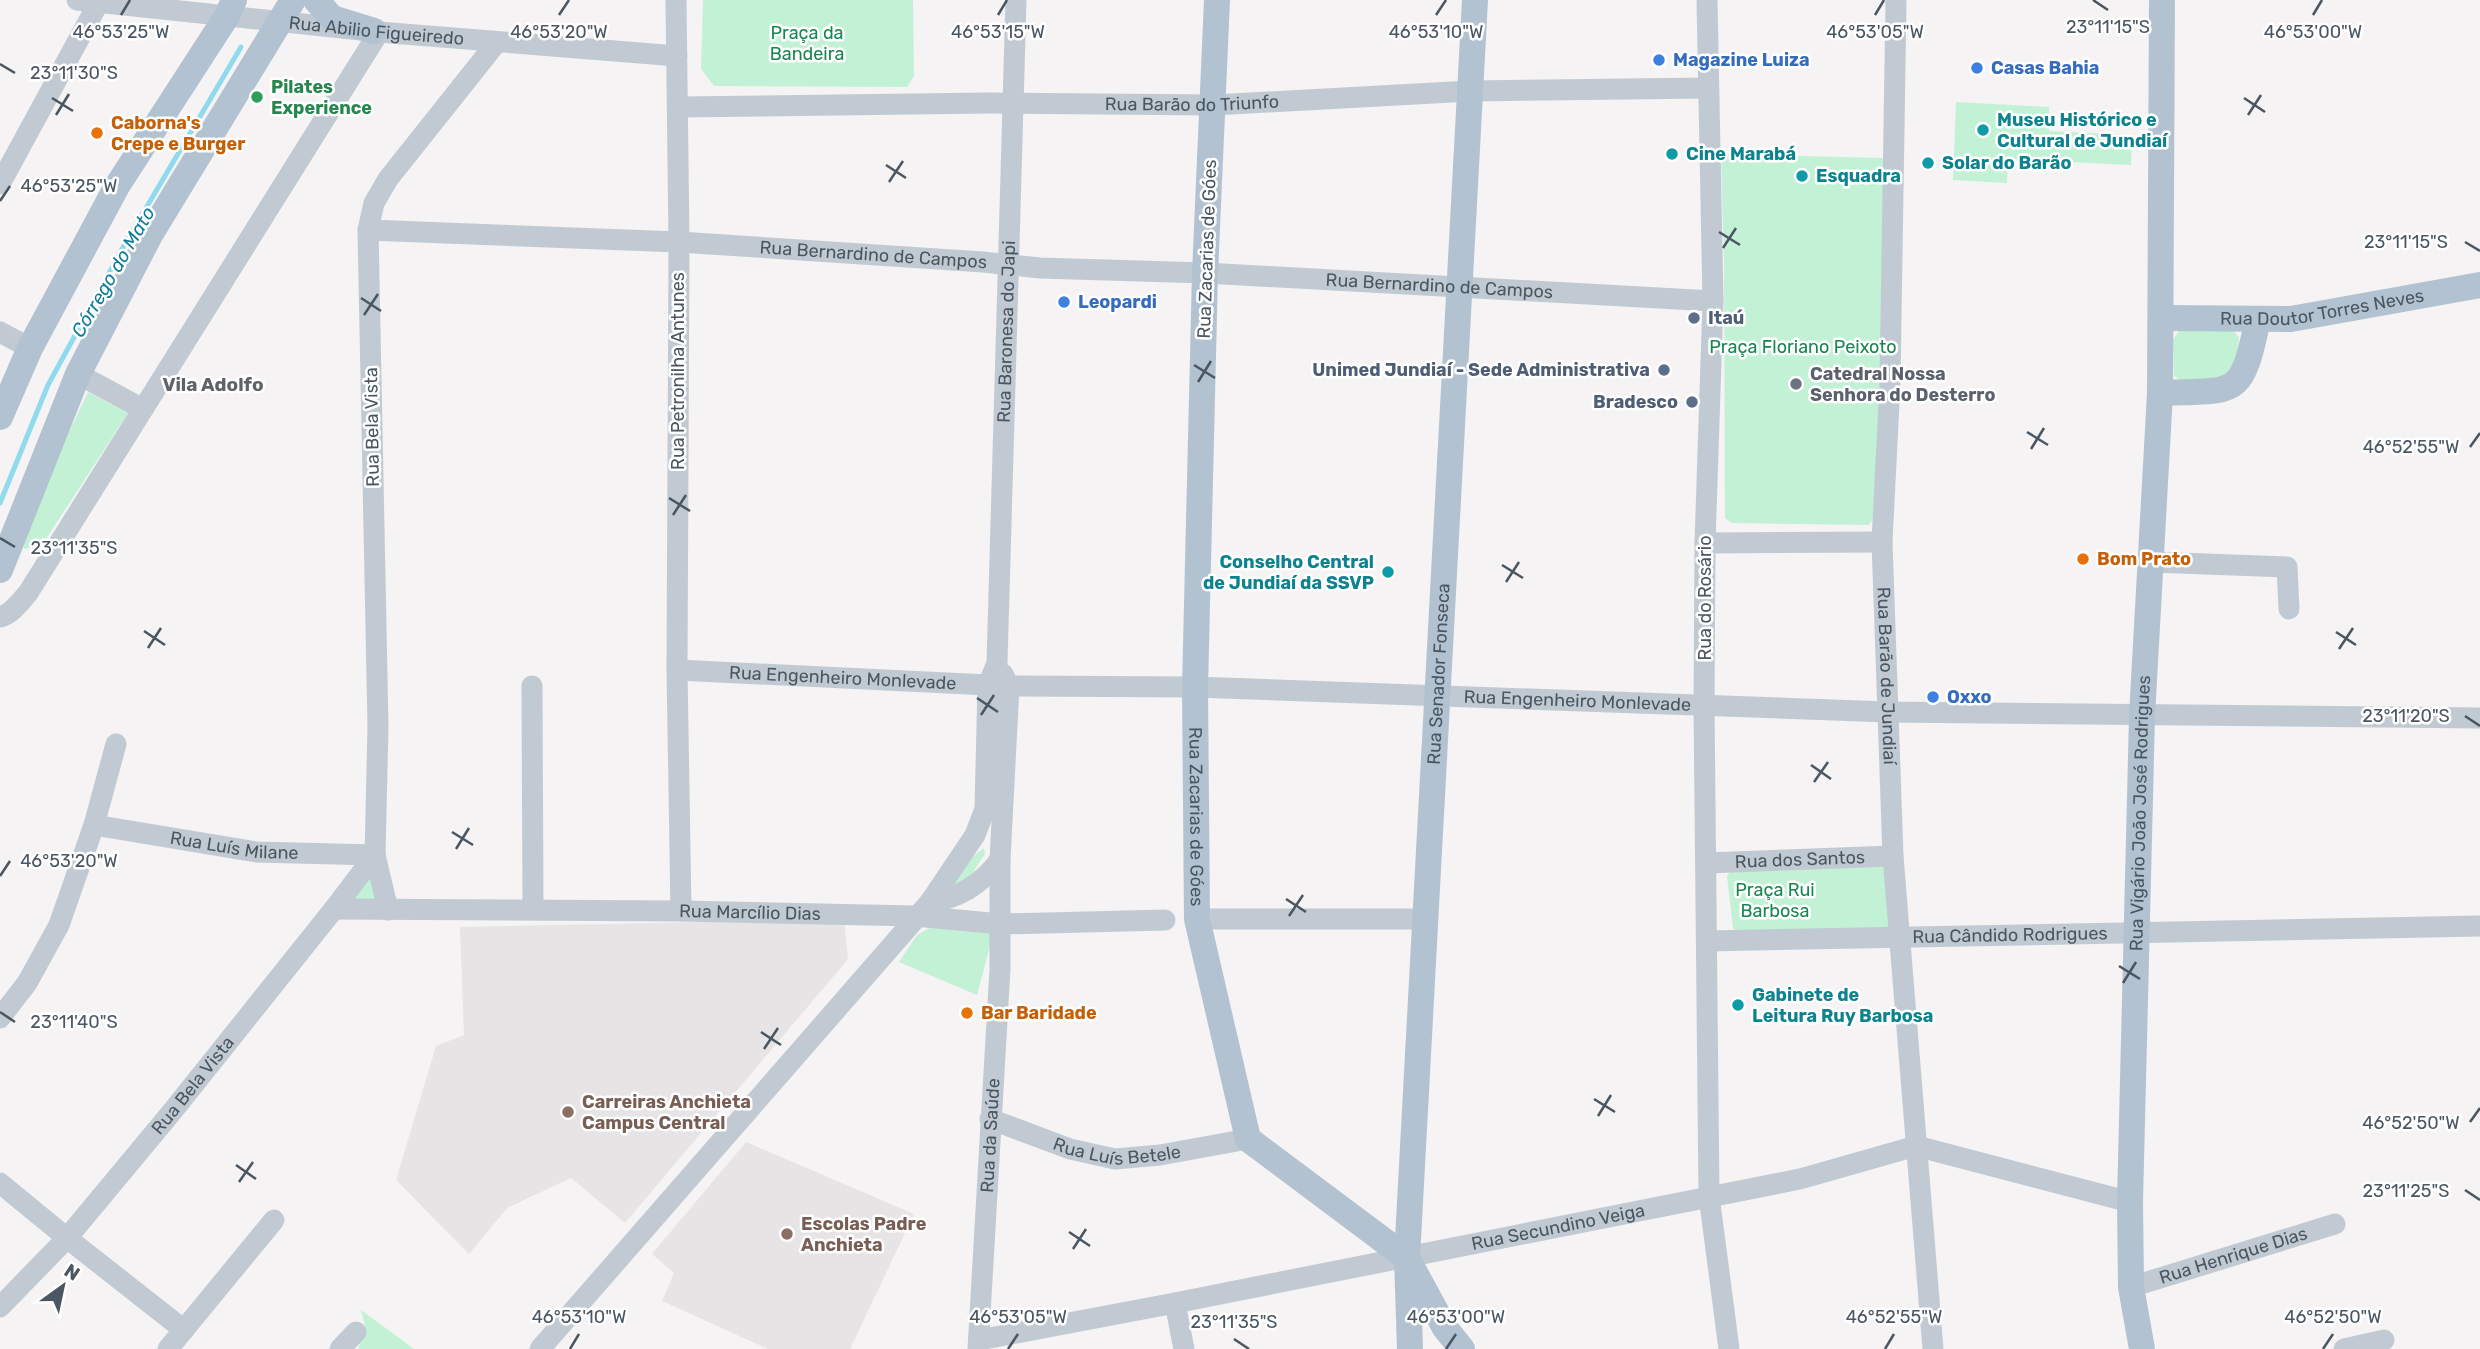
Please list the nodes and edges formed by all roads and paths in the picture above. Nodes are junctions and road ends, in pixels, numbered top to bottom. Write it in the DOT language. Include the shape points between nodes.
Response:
graph roads {
  1 [pos="78,0"];
  2 [pos="316,0"];
  3 [pos="676,0"];
  4 [pos="1016,0"];
  5 [pos="1217,0"];
  6 [pos="1475,0"];
  7 [pos="1707,0"];
  8 [pos="1896,0"];
  9 [pos="2162,0"];
  10 [pos="99,2"];
  11 [pos="230,8"];
  12 [pos="287,11"];
  13 [pos="376,32"];
  14 [pos="497,42"];
  15 [pos="677,56"];
  16 [pos="1708,88"];
  17 [pos="1471,91"];
  18 [pos="1013,104"];
  19 [pos="1214,105"];
  20 [pos="678,107"];
  21 [pos="0,184"];
  22 [pos="368,230"];
  23 [pos="679,242"];
  24 [pos="1008,264"];
  25 [pos="1205,273"];
  26 [pos="2480,285"];
  27 [pos="1459,287"];
  28 [pos="1713,301"];
  29 [pos="2162,318"];
  30 [pos="2258,319"];
  31 [pos="0,332"];
  32 [pos="30,348"];
  33 [pos="78,374"];
  34 [pos="2160,393"];
  35 [pos="141,408"];
  36 [pos="0,416"];
  37 [pos="1882,542"];
  38 [pos="1705,543"];
  39 [pos="2151,562"];
  40 [pos="0,570"];
  41 [pos="2289,609"];
  42 [pos="0,617"];
  43 [pos="677,670"];
  44 [pos="998,685"];
  45 [pos="532,686"];
  46 [pos="1195,687"];
  47 [pos="1437,695"];
  48 [pos="1704,707"];
  49 [pos="1888,712"];
  50 [pos="2142,716"];
  51 [pos="2480,718"];
  52 [pos="116,744"];
  53 [pos="94,825"];
  54 [pos="375,855"];
  55 [pos="1893,856"];
  56 [pos="1000,860"];
  57 [pos="1706,863"];
  58 [pos="334,909"];
  59 [pos="533,909"];
  60 [pos="923,909"];
  61 [pos="387,910"];
  62 [pos="681,911"];
  63 [pos="1197,919"];
  64 [pos="1425,919"];
  65 [pos="1165,920"];
  66 [pos="1001,924"];
  67 [pos="2480,926"];
  68 [pos="2137,933"];
  69 [pos="1900,937"];
  70 [pos="1707,941"];
  71 [pos="0,1018"];
  72 [pos="990,1119"];
  73 [pos="1248,1139"];
  74 [pos="1916,1146"];
  75 [pos="0,1183"];
  76 [pos="1709,1196"];
  77 [pos="2130,1202"];
  78 [pos="274,1220"];
  79 [pos="2335,1224"];
  80 [pos="67,1238"];
  81 [pos="1407,1258"];
  82 [pos="2131,1287"];
  83 [pos="1175,1304"];
  84 [pos="0,1307"];
  85 [pos="1445,1328"];
  86 [pos="184,1330"];
  87 [pos="356,1332"];
  88 [pos="2384,1340"];
  89 [pos="979,1344"];
  90 [pos="168,1349"];
  91 [pos="340,1349"];
  92 [pos="540,1349"];
  93 [pos="1184,1349"];
  94 [pos="1412,1349"];
  95 [pos="1462,1349"];
  96 [pos="1729,1349"];
  97 [pos="1933,1349"];
  98 [pos="2141,1349"];
  99 [pos="2344,1349"];
  1 -- 10 [label="street, Rua Abilio Figueiredo"];
  2 -- 13 [label="main road" via="332,18"];
  3 -- 15 [label="street, Rua Petronilha Antunes"];
  4 -- 18 [label="street, Rua Baronesa do Japi"];
  5 -- 19 [label="main road, Rua Zacarias de Góes"];
  6 -- 17 [label="main road, Rua Senador Fonseca"];
  7 -- 16 [label="street, Rua do Rosário"];
  8 -- 37 [label="street, Rua Barão de Jundiaí" via="1890,383"];
  9 -- 29 [label="main road, Rua Vigário João José Rodrigues"];
  10 -- 11 [label="street, Rua Abilio Figueiredo"];
  10 -- 21 [label="street"];
  11 -- 12 [label="street, Rua Abilio Figueiredo"];
  11 -- 32 [label="main road" via="117,186"];
  12 -- 13 [label="street, Rua Abilio Figueiredo"];
  12 -- 33 [label="main road" via="150,236"];
  13 -- 14 [label="street, Rua Abilio Figueiredo"];
  13 -- 35 [label="street"];
  14 -- 15 [label="street, Rua Abilio Figueiredo"];
  14 -- 22 [label="street, Rua Bela Vista" via="388,179 374,203"];
  15 -- 20 [label="street, Rua Petronilha Antunes"];
  16 -- 17 [label="street, Rua Barão do Triunfo"];
  16 -- 28 [label="street, Rua do Rosário"];
  17 -- 19 [label="street, Rua Barão do Triunfo"];
  17 -- 27 [label="main road, Rua Senador Fonseca"];
  18 -- 19 [label="street, Rua Barão do Triunfo"];
  18 -- 20 [label="street, Rua Barão do Triunfo"];
  18 -- 24 [label="street, Rua Baronesa do Japi"];
  19 -- 25 [label="main road, Rua Zacarias de Góes"];
  20 -- 23 [label="street, Rua Petronilha Antunes"];
  22 -- 23 [label="street, Rua Bernardino de Campos"];
  22 -- 54 [label="street, Rua Bela Vista" via="378,727"];
  23 -- 24 [label="street, Rua Bernardino de Campos"];
  23 -- 43 [label="street, Rua Petronilha Antunes"];
  24 -- 25 [label="street, Rua Bernardino de Campos"];
  24 -- 44 [label="street, Rua Baronesa do Japi"];
  25 -- 27 [label="street, Rua Bernardino de Campos"];
  25 -- 46 [label="main road, Rua Zacarias de Góes"];
  26 -- 30 [label="main road, Rua Doutor Torres Neves" via="2291,319"];
  27 -- 28 [label="street, Rua Bernardino de Campos"];
  27 -- 47 [label="main road, Rua Senador Fonseca"];
  28 -- 38 [label="street, Rua do Rosário"];
  29 -- 30 [label="main road, Rua Doutor Torres Neves"];
  29 -- 34 [label="main road, Rua Vigário João José Rodrigues"];
  30 -- 34 [label="main road" via="2249,362 2231,387"];
  31 -- 32 [label="street"];
  32 -- 36 [label="main road"];
  33 -- 35 [label="street"];
  33 -- 40 [label="main road"];
  34 -- 39 [label="main road, Rua Vigário João José Rodrigues"];
  35 -- 42 [label="street" via="28,593"];
  37 -- 38 [label="street"];
  37 -- 49 [label="street, Rua Barão de Jundiaí"];
  38 -- 48 [label="street, Rua do Rosário"];
  39 -- 41 [label="street" via="2287,567"];
  39 -- 50 [label="main road, Rua Vigário João José Rodrigues"];
  43 -- 44 [label="street, Rua Engenheiro Monlevade"];
  43 -- 62 [label="street, Rua Petronilha Antunes"];
  44 -- 46 [label="street, Rua Engenheiro Monlevade"];
  44 -- 56 [label="street"];
  44 -- 60 [label="street, Rua Baronesa do Japi" via="985,809 975,835"];
  45 -- 59 [label="street"];
  46 -- 47 [label="street, Rua Engenheiro Monlevade"];
  46 -- 63 [label="main road, Rua Zacarias de Góes"];
  47 -- 48 [label="street, Rua Engenheiro Monlevade"];
  47 -- 64 [label="main road, Rua Senador Fonseca"];
  48 -- 49 [label="street, Rua Engenheiro Monlevade"];
  48 -- 57 [label="street, Rua do Rosário"];
  49 -- 50 [label="street, Rua Engenheiro Monlevade"];
  49 -- 55 [label="street, Rua Barão de Jundiaí"];
  50 -- 51 [label="street, Rua Engenheiro Monlevade"];
  50 -- 68 [label="main road, Rua Vigário João José Rodrigues"];
  52 -- 53 [label="street"];
  53 -- 54 [label="street, Rua Luís Milane" via="256,852"];
  53 -- 71 [label="street" via="59,925 27,983"];
  54 -- 58 [label="street, Rua Bela Vista"];
  54 -- 61 [label="street, Rua Bela Vista"];
  55 -- 57 [label="street, Rua dos Santos"];
  55 -- 69 [label="street, Rua Barão de Jundiaí"];
  56 -- 60 [label="street" via="980,883"];
  56 -- 66 [label="street"];
  57 -- 70 [label="street, Rua do Rosário"];
  58 -- 61 [label="street, Rua Marcílio Dias"];
  58 -- 80 [label="street, Rua Bela Vista"];
  59 -- 61 [label="street, Rua Marcílio Dias"];
  59 -- 62 [label="street, Rua Marcílio Dias"];
  60 -- 62 [label="street, Rua Marcílio Dias"];
  60 -- 66 [label="street, Rua Marcílio Dias"];
  60 -- 92 [label="street, Rua Baronesa do Japi"];
  63 -- 64 [label="street"];
  63 -- 73 [label="main road, Rua Zacarias de Góes"];
  64 -- 81 [label="main road, Rua Senador Fonseca"];
  65 -- 66 [label="street, Rua Marcílio Dias"];
  66 -- 72 [label="street, Rua da Saúde"];
  67 -- 68 [label="street, Rua Cândido Rodrigues"];
  68 -- 69 [label="street, Rua Cândido Rodrigues"];
  68 -- 77 [label="main road, Rua Vigário João José Rodrigues"];
  69 -- 70 [label="street, Rua Cândido Rodrigues"];
  69 -- 74 [label="street, Rua Barão de Jundiaí"];
  70 -- 76 [label="street, Rua do Rosário"];
  72 -- 73 [label="street, Rua Luís Betele" via="1070,1149 1115,1159"];
  72 -- 89 [label="street, Rua da Saúde"];
  73 -- 81 [label="main road"];
  74 -- 76 [label="street, Rua Secundino Veiga" via="1800,1179"];
  74 -- 77 [label="street"];
  74 -- 97 [label="street, Rua Barão de Jundiaí"];
  75 -- 80 [label="street"];
  76 -- 81 [label="street, Rua Secundino Veiga"];
  76 -- 96 [label="street, Rua do Rosário"];
  77 -- 82 [label="main road, Rua Vigário João José Rodrigues"];
  78 -- 86 [label="street"];
  79 -- 82 [label="street, Rua Henrique Dias"];
  80 -- 84 [label="street, Rua Bela Vista"];
  80 -- 86 [label="street"];
  81 -- 83 [label="street, Rua Secundino Veiga"];
  81 -- 85 [label="main road"];
  81 -- 94 [label="main road, Rua Senador Fonseca"];
  82 -- 98 [label="main road, Rua Vigário João José Rodrigues"];
  83 -- 89 [label="street, Rua Secundino Veiga"];
  83 -- 93 [label="street"];
  85 -- 94 [label="main road" via="1434,1328"];
  85 -- 95 [label="main road"];
  86 -- 90 [label="street"];
  87 -- 91 [label="street"];
  88 -- 99 [label="street"];
}
